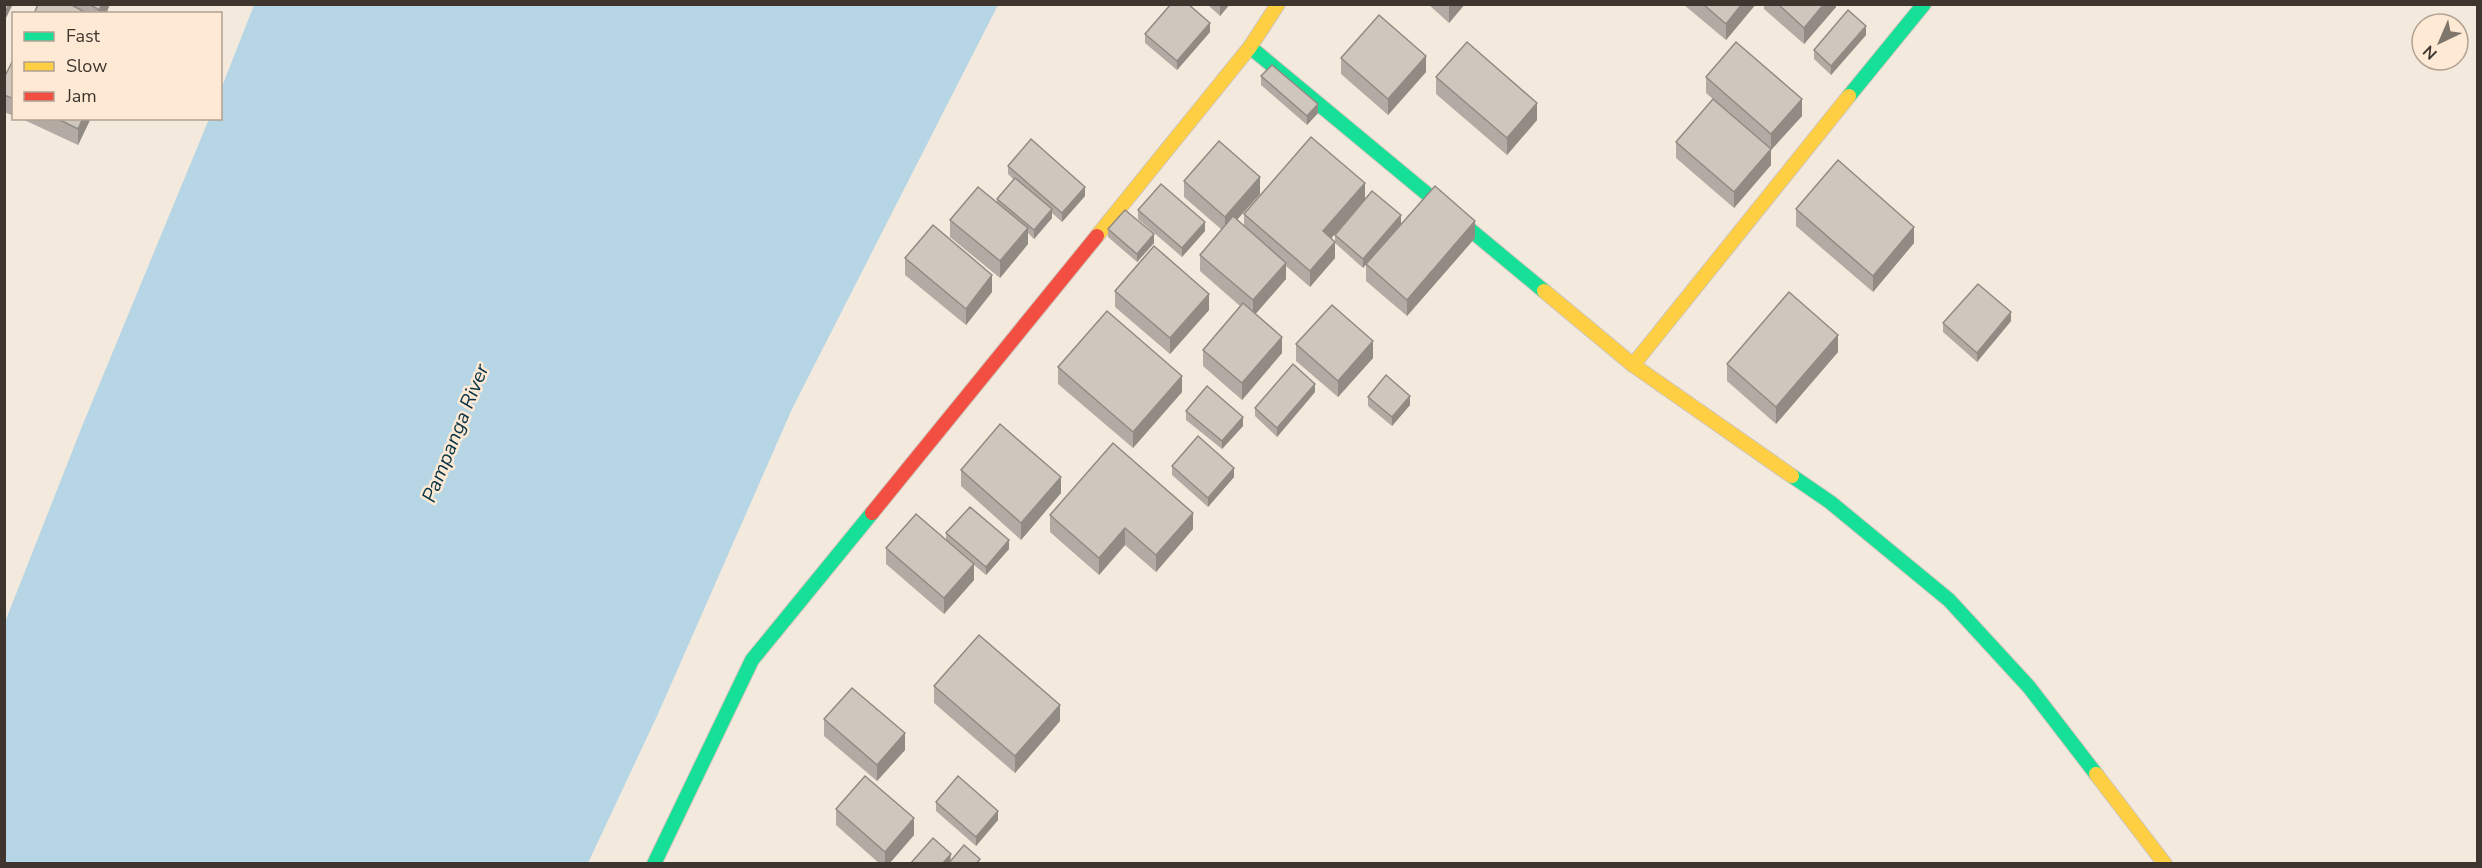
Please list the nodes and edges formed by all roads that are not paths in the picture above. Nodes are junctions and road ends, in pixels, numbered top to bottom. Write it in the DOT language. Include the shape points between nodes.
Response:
graph roads {
  1 [pos="1278,4"];
  2 [pos="1924,4"];
  3 [pos="1250,47"];
  4 [pos="1633,365"];
  5 [pos="654,864"];
  6 [pos="2165,864"];
  1 -- 3 [label="street"];
  2 -- 4 [label="street"];
  3 -- 4 [label="street"];
  3 -- 5 [label="street" via="752,660"];
  4 -- 6 [label="street" via="1830,502 1949,600 2029,687"];
}
